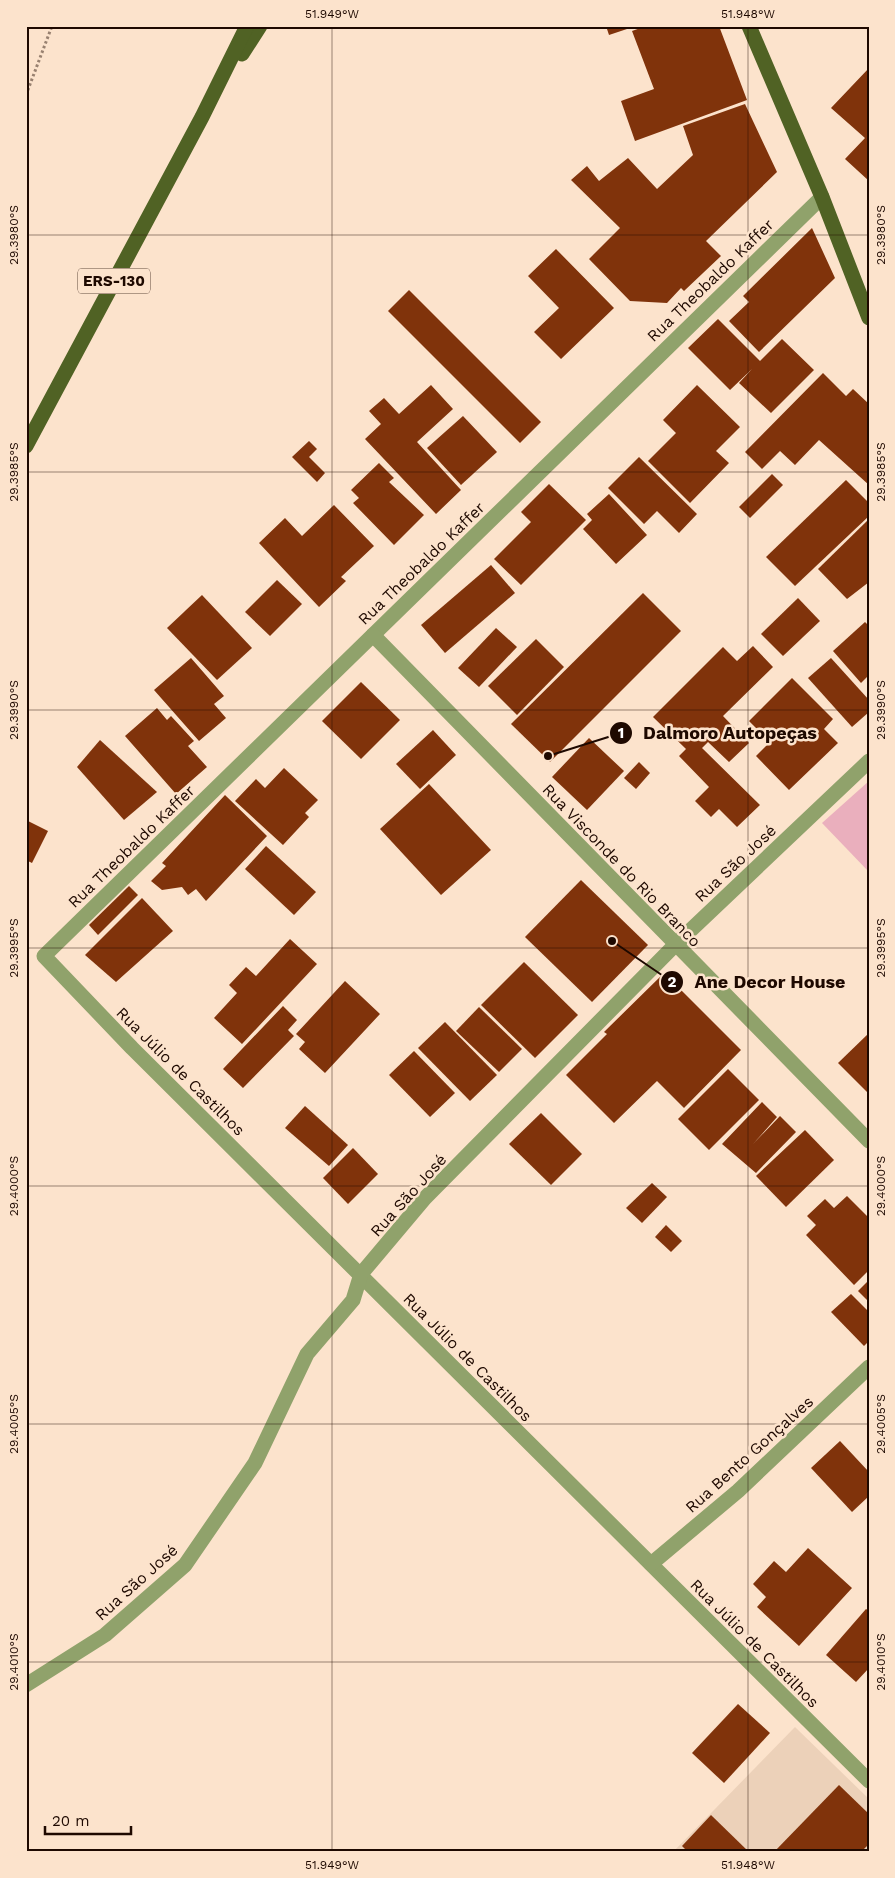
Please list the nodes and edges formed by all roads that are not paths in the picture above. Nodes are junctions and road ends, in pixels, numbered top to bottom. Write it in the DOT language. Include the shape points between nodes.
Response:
graph roads {
  1 [pos="247,26"];
  2 [pos="260,26"];
  3 [pos="749,26"];
  4 [pos="202,117"];
  5 [pos="822,196"];
  6 [pos="869,318"];
  7 [pos="26,446"];
  8 [pos="373,635"];
  9 [pos="869,761"];
  10 [pos="676,944"];
  11 [pos="44,956"];
  12 [pos="869,1141"];
  13 [pos="361,1274"];
  14 [pos="869,1366"];
  15 [pos="651,1564"];
  16 [pos="26,1685"];
  17 [pos="869,1781"];
  1 -- 4 [label="main road, ERS-130"];
  2 -- 4 [label="main road, ERS-130"];
  3 -- 5 [label="main road"];
  4 -- 7 [label="main road, ERS-130"];
  5 -- 6 [label="main road"];
  5 -- 8 [label="street, Rua Theobaldo Kaffer"];
  8 -- 10 [label="street, Rua Visconde do Rio Branco"];
  8 -- 11 [label="street, Rua Theobaldo Kaffer"];
  9 -- 10 [label="street, Rua São José"];
  10 -- 12 [label="street, Rua Visconde do Rio Branco"];
  10 -- 13 [label="street, Rua São José" via="425,1198"];
  11 -- 13 [label="street, Rua Júlio de Castilhos" via="132,1048"];
  13 -- 15 [label="street, Rua Júlio de Castilhos"];
  13 -- 16 [label="street, Rua São José" via="353,1300 307,1354 255,1463 185,1565 105,1635"];
  14 -- 15 [label="street, Rua Bento Gonçalves" via="738,1491"];
  15 -- 17 [label="street, Rua Júlio de Castilhos"];
}
